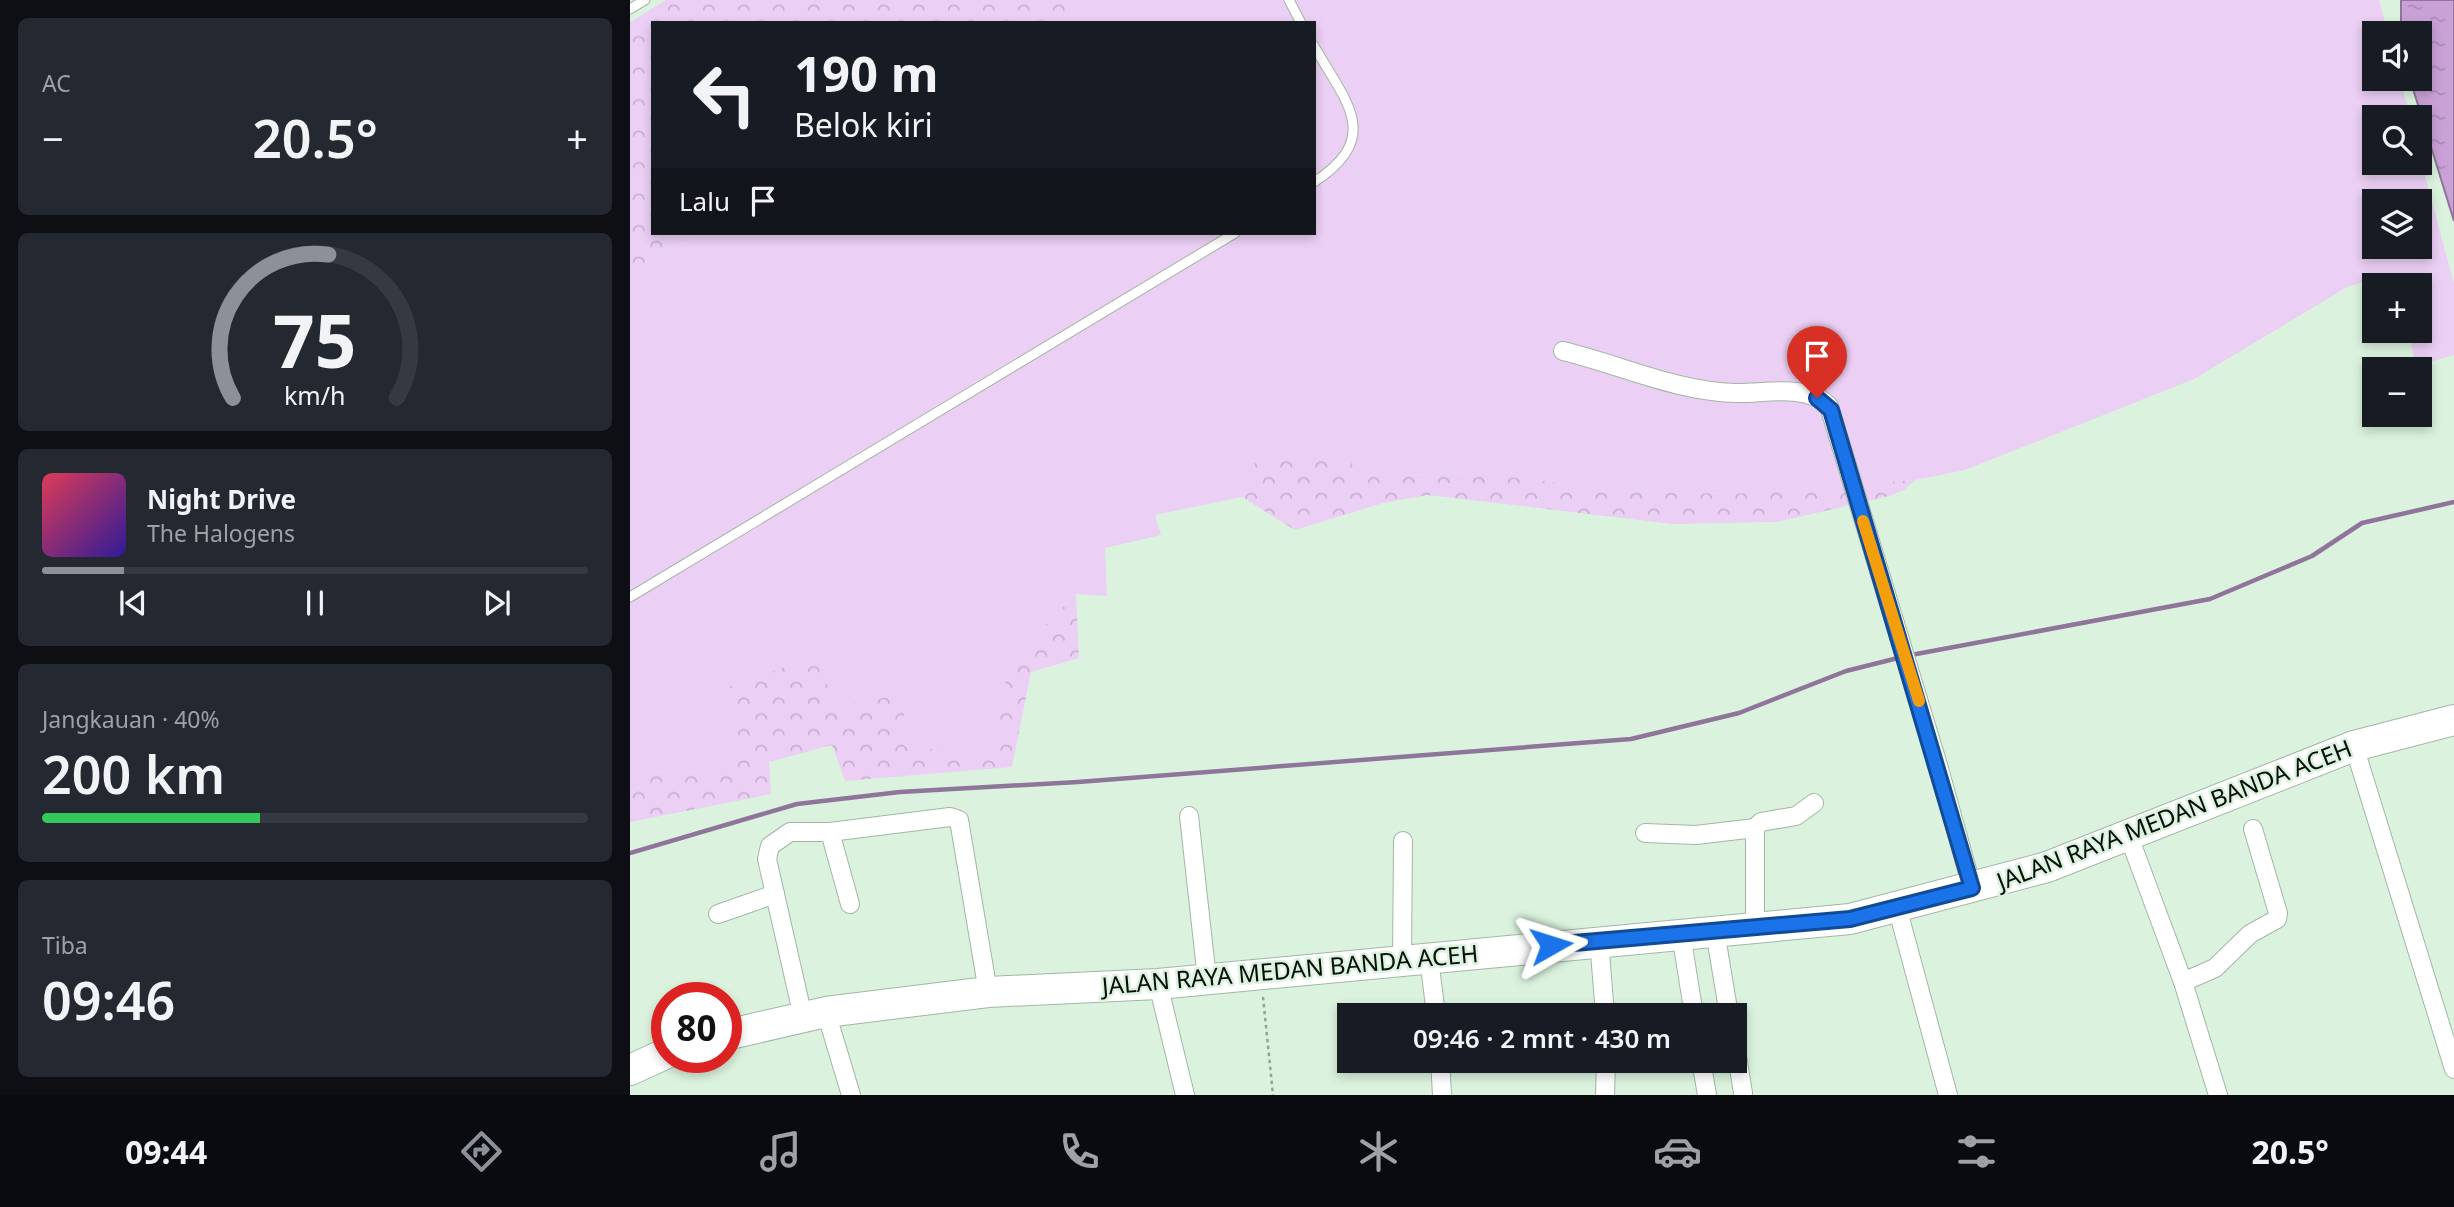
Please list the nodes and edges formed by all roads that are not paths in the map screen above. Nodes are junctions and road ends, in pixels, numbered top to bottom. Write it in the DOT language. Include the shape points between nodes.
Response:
graph roads {
  1 [pos="645,0"];
  2 [pos="1289,0"];
  3 [pos="630,9"];
  4 [pos="1300,21"];
  5 [pos="1316,50"];
  6 [pos="1316,180"];
  7 [pos="1232,235"];
  8 [pos="1563,351"];
  9 [pos="630,597"];
  10 [pos="2454,720"];
  11 [pos="2354,746"];
  12 [pos="1814,803"];
  13 [pos="1189,816"];
  14 [pos="1755,828"];
  15 [pos="2253,829"];
  16 [pos="830,832"];
  17 [pos="1645,832"];
  18 [pos="2128,834"];
  19 [pos="1403,841"];
  20 [pos="1972,888"];
  21 [pos="775,894"];
  22 [pos="850,904"];
  23 [pos="1897,907"];
  24 [pos="718,914"];
  25 [pos="1755,928"];
  26 [pos="1715,932"];
  27 [pos="1681,934"];
  28 [pos="1599,940"];
  29 [pos="1415,960"];
  30 [pos="1207,979"];
  31 [pos="2183,982"];
  32 [pos="1158,984"];
  33 [pos="988,992"];
  34 [pos="1431,1003"];
  35 [pos="1604,1003"];
  36 [pos="1692,1003"];
  37 [pos="1727,1003"];
  38 [pos="814,1015"];
  39 [pos="742,1031"];
  40 [pos="651,1060"];
  41 [pos="2454,1069"];
  42 [pos="630,1070"];
  43 [pos="1441,1073"];
  44 [pos="1606,1073"];
  45 [pos="1704,1073"];
  46 [pos="1740,1073"];
  47 [pos="1743,1093"];
  48 [pos="851,1095"];
  49 [pos="1185,1095"];
  50 [pos="1442,1095"];
  51 [pos="1605,1095"];
  52 [pos="1707,1095"];
  53 [pos="1948,1095"];
  54 [pos="2218,1095"];
  1 -- 3 [label="lane"];
  2 -- 4 [label="lane"];
  5 -- 6 [label="lane" via="1354,120 1354,137 1336,164"];
  7 -- 9 [label="lane"];
  8 -- 20 [label="street" via="1691,389 1789,392 1824,401 1831,410"];
  10 -- 11 [label="highway, JALAN RAYA MEDAN BANDA ACEH"];
  11 -- 18 [label="highway, JALAN RAYA MEDAN BANDA ACEH"];
  11 -- 41 [label="street"];
  12 -- 14 [label="street" via="1796,816 1761,822"];
  13 -- 30 [label="street"];
  14 -- 17 [label="street" via="1696,835"];
  14 -- 25 [label="street"];
  15 -- 31 [label="street" via="2277,919 2242,940 2215,968"];
  16 -- 21 [label="street" via="790,832 770,846 767,859"];
  16 -- 22 [label="street"];
  16 -- 33 [label="street" via="950,817 959,820"];
  18 -- 20 [label="highway, JALAN RAYA MEDAN BANDA ACEH" via="2047,867"];
  18 -- 31 [label="street"];
  19 -- 29 [label="street"];
  20 -- 23 [label="highway, JALAN RAYA MEDAN BANDA ACEH"];
  21 -- 24 [label="street"];
  21 -- 38 [label="street"];
  23 -- 25 [label="highway, JALAN RAYA MEDAN BANDA ACEH" via="1850,919"];
  23 -- 53 [label="street"];
  25 -- 26 [label="highway, JALAN RAYA MEDAN BANDA ACEH"];
  26 -- 27 [label="highway, JALAN RAYA MEDAN BANDA ACEH"];
  26 -- 37 [label="street"];
  27 -- 28 [label="highway, JALAN RAYA MEDAN BANDA ACEH"];
  27 -- 36 [label="street"];
  28 -- 29 [label="highway, JALAN RAYA MEDAN BANDA ACEH"];
  28 -- 35 [label="street"];
  29 -- 30 [label="highway, JALAN RAYA MEDAN BANDA ACEH"];
  29 -- 34 [label="street"];
  30 -- 32 [label="highway, JALAN RAYA MEDAN BANDA ACEH"];
  31 -- 54 [label="street"];
  32 -- 33 [label="highway, JALAN RAYA MEDAN BANDA ACEH"];
  32 -- 49 [label="street"];
  33 -- 38 [label="highway, JALAN RAYA MEDAN BANDA ACEH"];
  38 -- 39 [label="highway, JALAN RAYA MEDAN BANDA ACEH"];
  38 -- 48 [label="street"];
  40 -- 42 [label="highway"];
  43 -- 50 [label="street"];
  44 -- 51 [label="street"];
  45 -- 52 [label="street"];
  46 -- 47 [label="street"];
}
